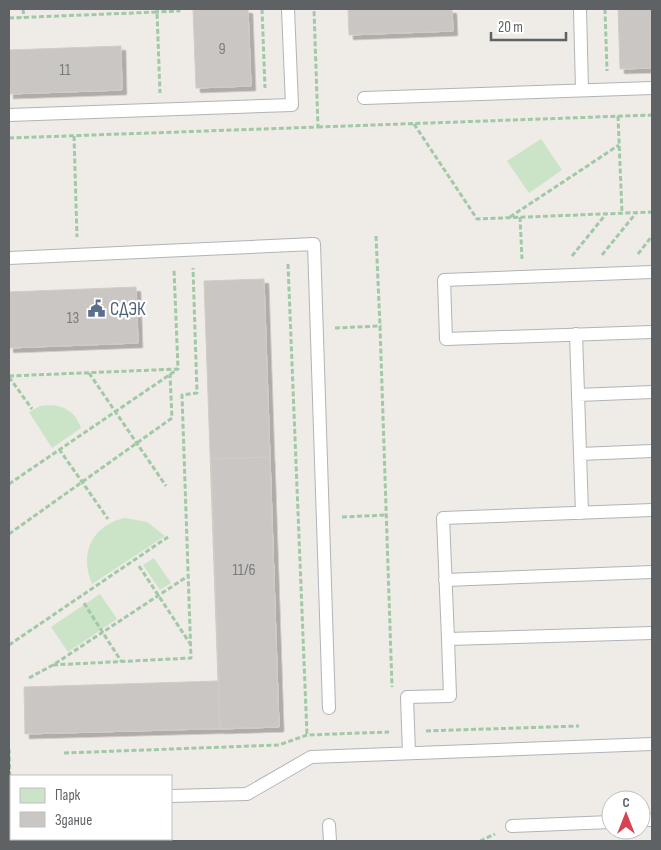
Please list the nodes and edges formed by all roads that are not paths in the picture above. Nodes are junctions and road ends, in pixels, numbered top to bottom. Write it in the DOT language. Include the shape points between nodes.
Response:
graph roads {
  1 [pos="288,9"];
  2 [pos="580,9"];
  3 [pos="652,88"];
  4 [pos="582,90"];
  5 [pos="364,98"];
  6 [pos="9,115"];
  7 [pos="9,258"];
  8 [pos="652,272"];
  9 [pos="652,332"];
  10 [pos="576,334"];
  11 [pos="652,392"];
  12 [pos="578,394"];
  13 [pos="652,452"];
  14 [pos="580,454"];
  15 [pos="652,510"];
  16 [pos="582,513"];
  17 [pos="652,572"];
  18 [pos="445,580"];
  19 [pos="652,633"];
  20 [pos="448,638"];
  21 [pos="329,708"];
  22 [pos="652,744"];
  23 [pos="409,753"];
  24 [pos="172,796"];
  25 [pos="601,822"];
  26 [pos="329,825"];
  27 [pos="512,826"];
  28 [pos="330,841"];
  1 -- 6 [label="lane" via="292,105"];
  2 -- 4 [label="lane"];
  3 -- 4 [label="lane"];
  4 -- 5 [label="lane"];
  7 -- 21 [label="lane" via="314,244"];
  8 -- 10 [label="lane" via="444,280 446,339"];
  9 -- 10 [label="lane"];
  10 -- 12 [label="lane"];
  11 -- 12 [label="lane"];
  12 -- 14 [label="lane"];
  13 -- 14 [label="lane"];
  14 -- 16 [label="lane"];
  15 -- 16 [label="lane"];
  16 -- 18 [label="lane" via="443,518"];
  17 -- 18 [label="lane"];
  18 -- 20 [label="lane"];
  19 -- 20 [label="lane"];
  20 -- 23 [label="lane" via="450,696 406,697"];
  22 -- 23 [label="lane"];
  23 -- 24 [label="lane" via="311,757 247,794"];
  25 -- 27 [label="lane"];
  26 -- 28 [label="lane"];
}
